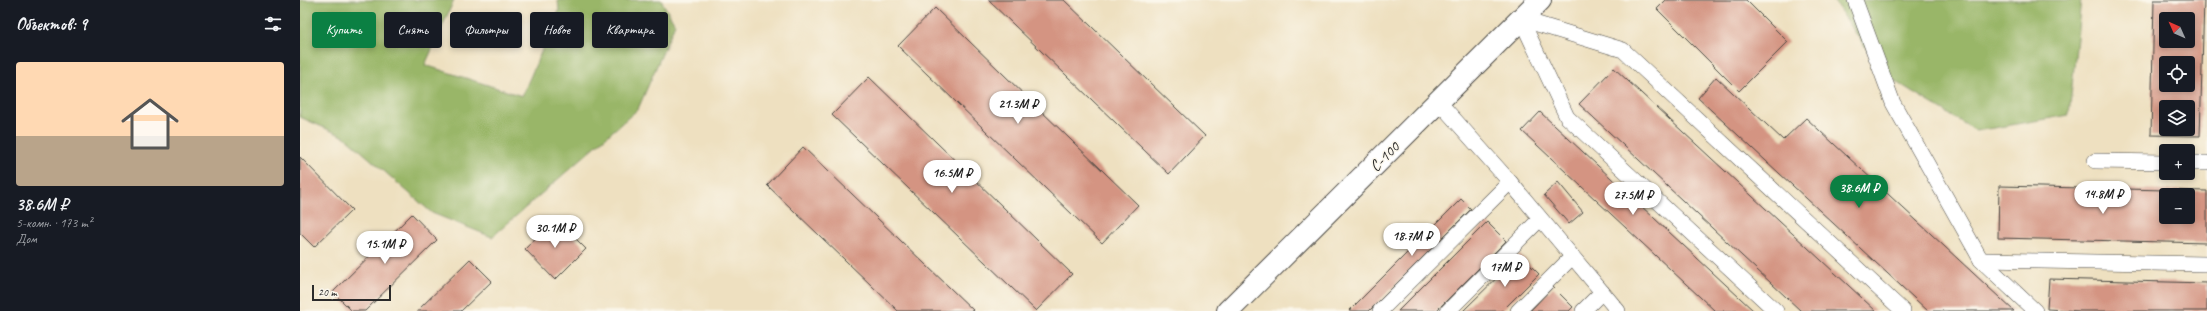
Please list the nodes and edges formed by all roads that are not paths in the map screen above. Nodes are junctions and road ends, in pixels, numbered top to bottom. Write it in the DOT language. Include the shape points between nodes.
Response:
graph roads {
  1 [pos="1540,0"];
  2 [pos="1854,0"];
  3 [pos="1521,19"];
  4 [pos="1438,102"];
  5 [pos="2095,161"];
  6 [pos="2159,162"];
  7 [pos="2195,163"];
  8 [pos="2207,163"];
  9 [pos="1510,182"];
  10 [pos="1540,219"];
  11 [pos="1572,257"];
  12 [pos="1981,260"];
  13 [pos="2207,264"];
  14 [pos="1602,292"];
  15 [pos="1228,311"];
  16 [pos="1380,311"];
  17 [pos="1448,311"];
  18 [pos="1518,311"];
  19 [pos="1583,311"];
  20 [pos="1618,311"];
  21 [pos="1776,311"];
  22 [pos="1903,311"];
  23 [pos="2035,311"];
  1 -- 3 [label="street, С-100"];
  2 -- 12 [label="lane" via="1893,103"];
  3 -- 4 [label="street, С-100"];
  3 -- 21 [label="lane" via="1567,117"];
  3 -- 22 [label="lane" via="1622,50"];
  4 -- 9 [label="lane"];
  4 -- 15 [label="street, С-100"];
  5 -- 6 [label="lane"];
  7 -- 8 [label="lane"];
  9 -- 10 [label="lane"];
  9 -- 16 [label="lane"];
  10 -- 11 [label="lane"];
  10 -- 17 [label="lane"];
  11 -- 14 [label="lane"];
  11 -- 18 [label="lane"];
  12 -- 13 [label="lane"];
  12 -- 23 [label="lane"];
  14 -- 19 [label="lane"];
  14 -- 20 [label="lane"];
}
